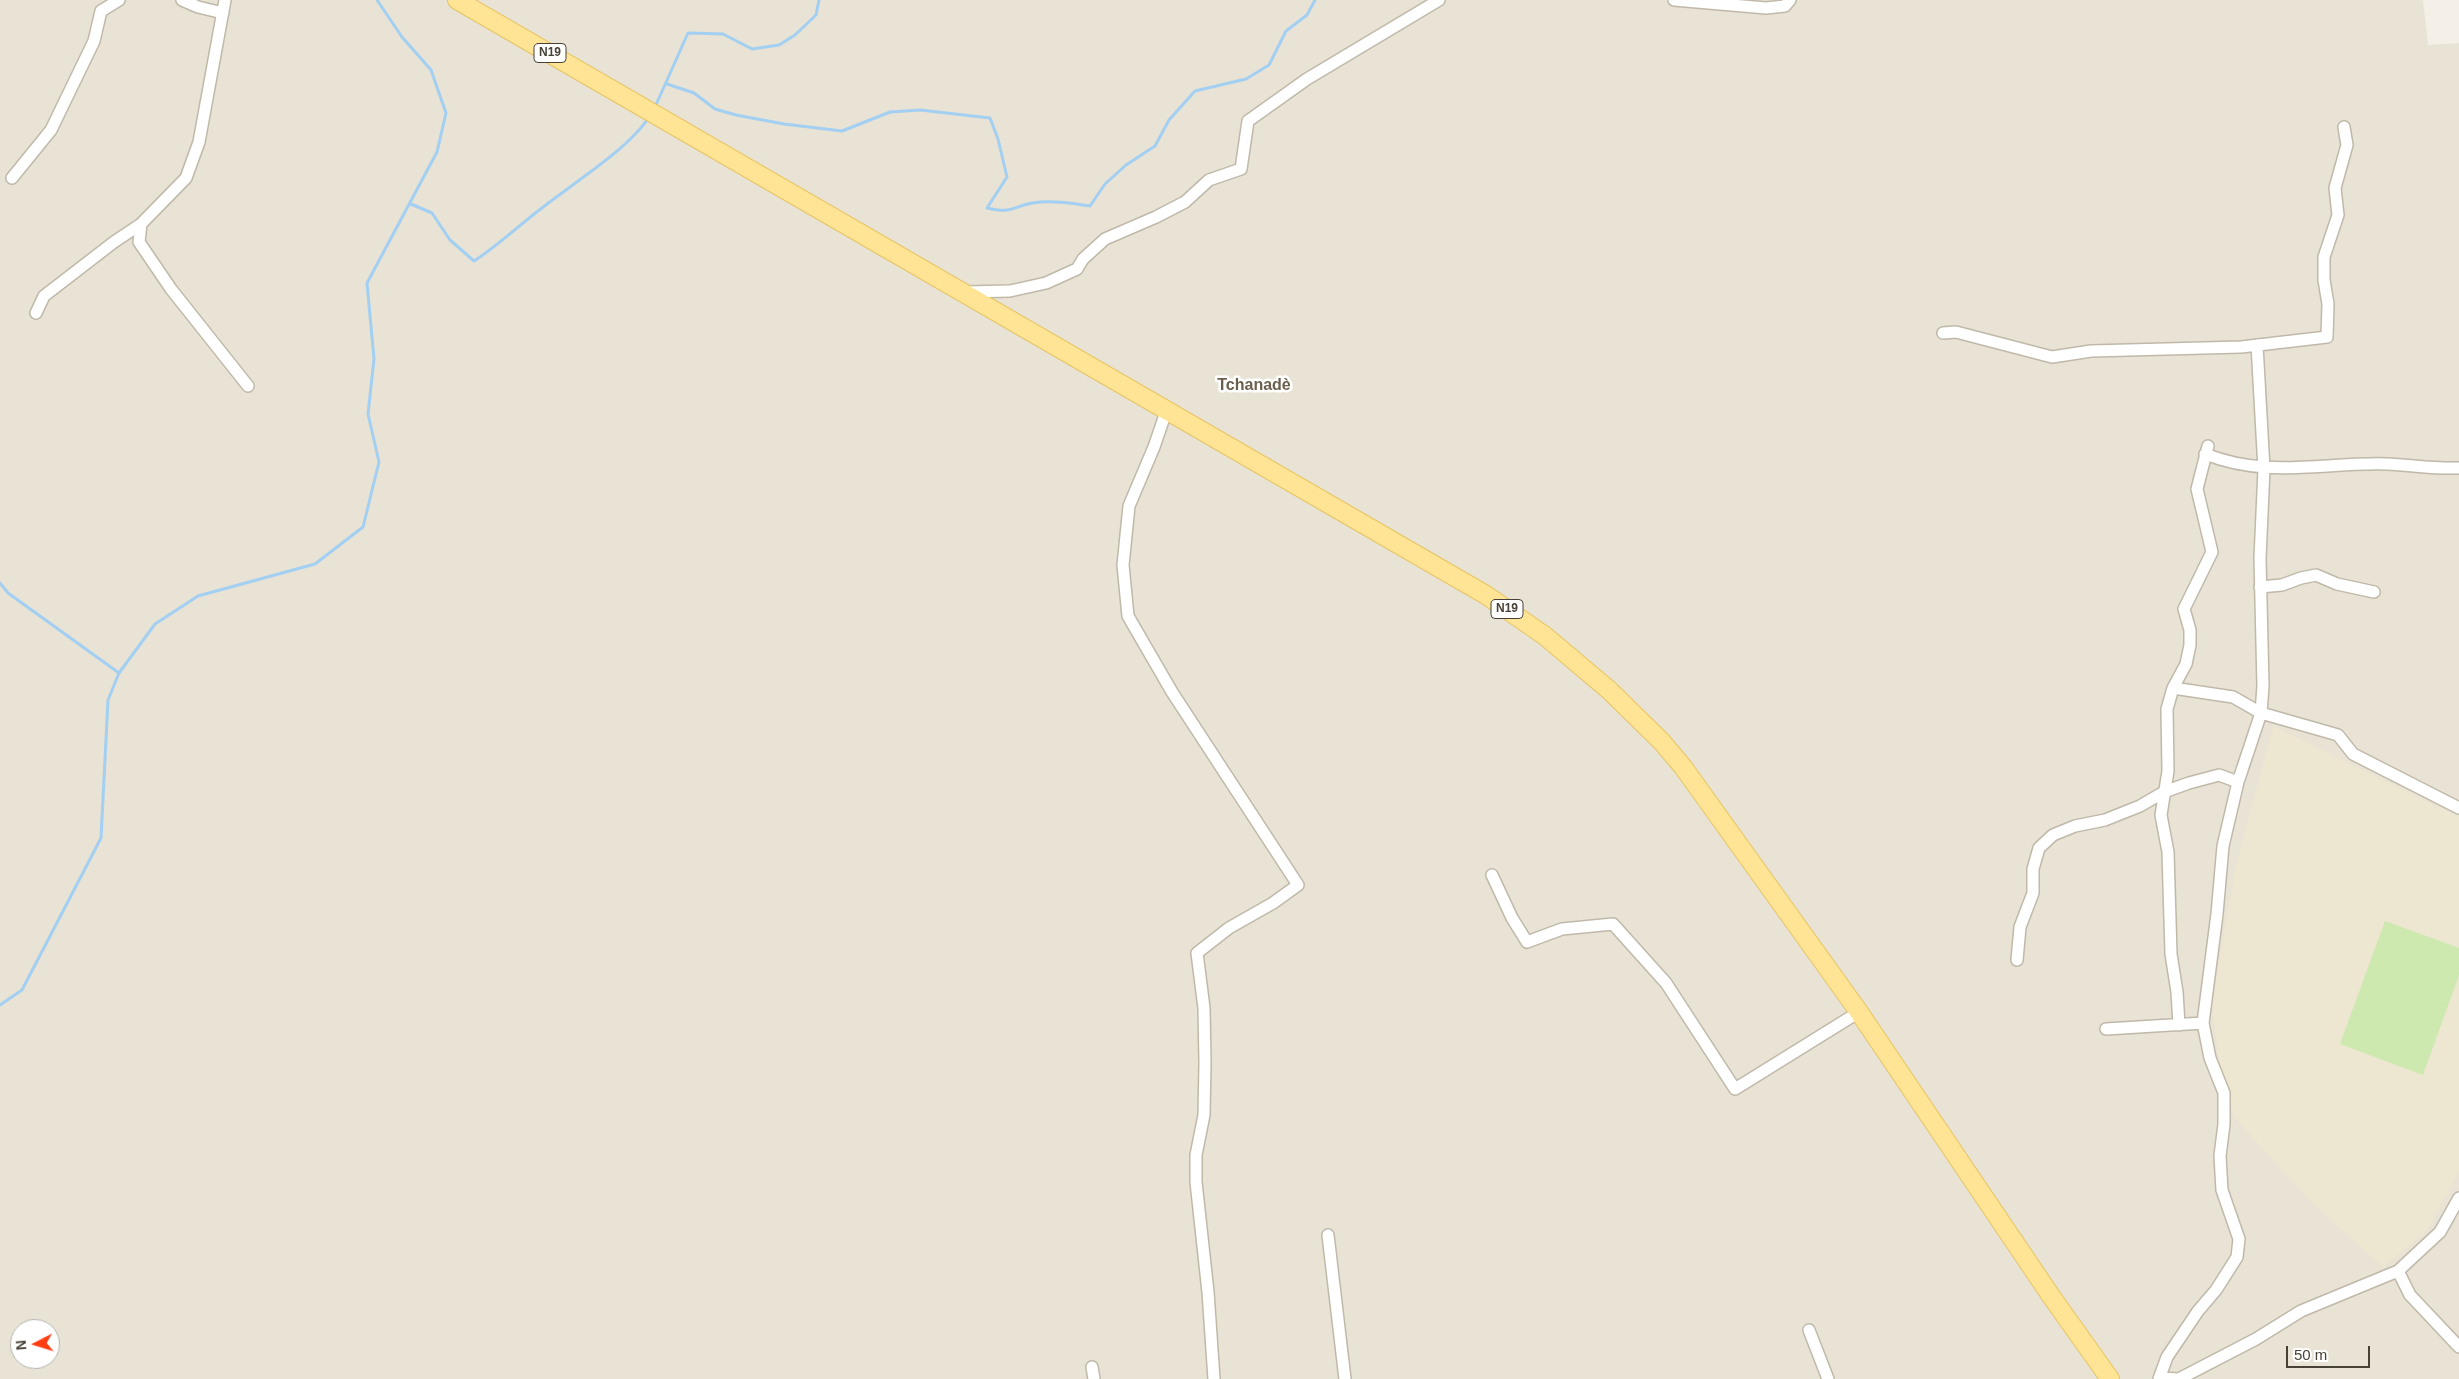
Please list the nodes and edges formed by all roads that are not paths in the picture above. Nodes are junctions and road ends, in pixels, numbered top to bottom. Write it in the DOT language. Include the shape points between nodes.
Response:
graph roads {
  1 [pos="119,0"];
  2 [pos="182,0"];
  3 [pos="225,0"];
  4 [pos="457,0"];
  5 [pos="1439,0"];
  6 [pos="1674,0"];
  7 [pos="1790,0"];
  8 [pos="223,14"];
  9 [pos="2344,127"];
  10 [pos="12,178"];
  11 [pos="141,224"];
  12 [pos="964,292"];
  13 [pos="36,313"];
  14 [pos="1943,333"];
  15 [pos="2257,345"];
  16 [pos="248,386"];
  17 [pos="1167,410"];
  18 [pos="2459,468"];
  19 [pos="2264,469"];
  20 [pos="2260,587"];
  21 [pos="2374,592"];
  22 [pos="2173,688"];
  23 [pos="2261,713"];
  24 [pos="2238,782"];
  25 [pos="2164,792"];
  26 [pos="2459,808"];
  27 [pos="1492,875"];
  28 [pos="2018,960"];
  29 [pos="1859,1012"];
  30 [pos="2203,1023"];
  31 [pos="2179,1024"];
  32 [pos="2106,1029"];
  33 [pos="2459,1198"];
  34 [pos="1328,1234"];
  35 [pos="2398,1271"];
  36 [pos="1809,1330"];
  37 [pos="2459,1348"];
  38 [pos="1092,1367"];
  39 [pos="1094,1379"];
  40 [pos="1214,1379"];
  41 [pos="1345,1379"];
  42 [pos="1828,1379"];
  43 [pos="2110,1379"];
  44 [pos="2160,1379"];
  1 -- 10 [label="street" via="101,11 94,41 51,130"];
  2 -- 8 [label="street"];
  3 -- 8 [label="street"];
  4 -- 12 [label="main road, N19"];
  5 -- 12 [label="street" via="1307,79 1248,121 1241,169 1209,180 1185,202 1105,239 1077,269 1046,283 1010,291"];
  6 -- 7 [label="street" via="1766,8 1785,6"];
  8 -- 11 [label="street" via="199,142 186,178"];
  9 -- 15 [label="street" via="2347,146 2335,188 2338,215 2324,257 2327,337"];
  11 -- 13 [label="street" via="44,296"];
  11 -- 16 [label="street" via="139,242 171,289"];
  12 -- 17 [label="main road, N19"];
  14 -- 15 [label="street" via="1956,332 2052,357 2091,351"];
  15 -- 19 [label="street"];
  17 -- 29 [label="main road, N19" via="1486,595 1545,636 1590,673 1662,742 1682,767"];
  17 -- 40 [label="street" via="1129,506 1123,565 1128,616 1172,692 1298,885 1229,928 1197,953 1204,1008 1205,1063 1204,1115 1196,1155 1196,1182"];
  18 -- 19 [label="street" via="2387,464"];
  19 -- 20 [label="street"];
  19 -- 22 [label="street" via="2240,465 2207,450 2197,488 2212,552 2184,609 2190,644 2186,664"];
  20 -- 21 [label="street" via="2282,585 2316,575 2337,584"];
  20 -- 23 [label="street"];
  22 -- 23 [label="street" via="2233,697"];
  22 -- 25 [label="street" via="2167,709 2168,771"];
  23 -- 24 [label="street"];
  23 -- 26 [label="street" via="2338,735 2353,754"];
  24 -- 25 [label="street" via="2219,775"];
  24 -- 30 [label="street" via="2223,846"];
  25 -- 28 [label="street" via="2105,820 2075,826 2053,835 2039,848 2033,869 2033,893 2020,927"];
  25 -- 31 [label="street" via="2161,815 2168,852 2171,954"];
  27 -- 29 [label="street" via="1527,942 1562,929 1613,924 1666,983 1735,1089"];
  29 -- 43 [label="main road, N19"];
  30 -- 31 [label="street"];
  30 -- 44 [label="street" via="2210,1058 2224,1093 2222,1190 2240,1239 2237,1257 2167,1357"];
  31 -- 32 [label="street"];
  33 -- 35 [label="street" via="2440,1232"];
  34 -- 41 [label="street"];
  35 -- 37 [label="street" via="2410,1295"];
  35 -- 44 [label="street" via="2301,1311 2256,1339 2179,1379"];
  36 -- 42 [label="street"];
  38 -- 39 [label="street"];
}
